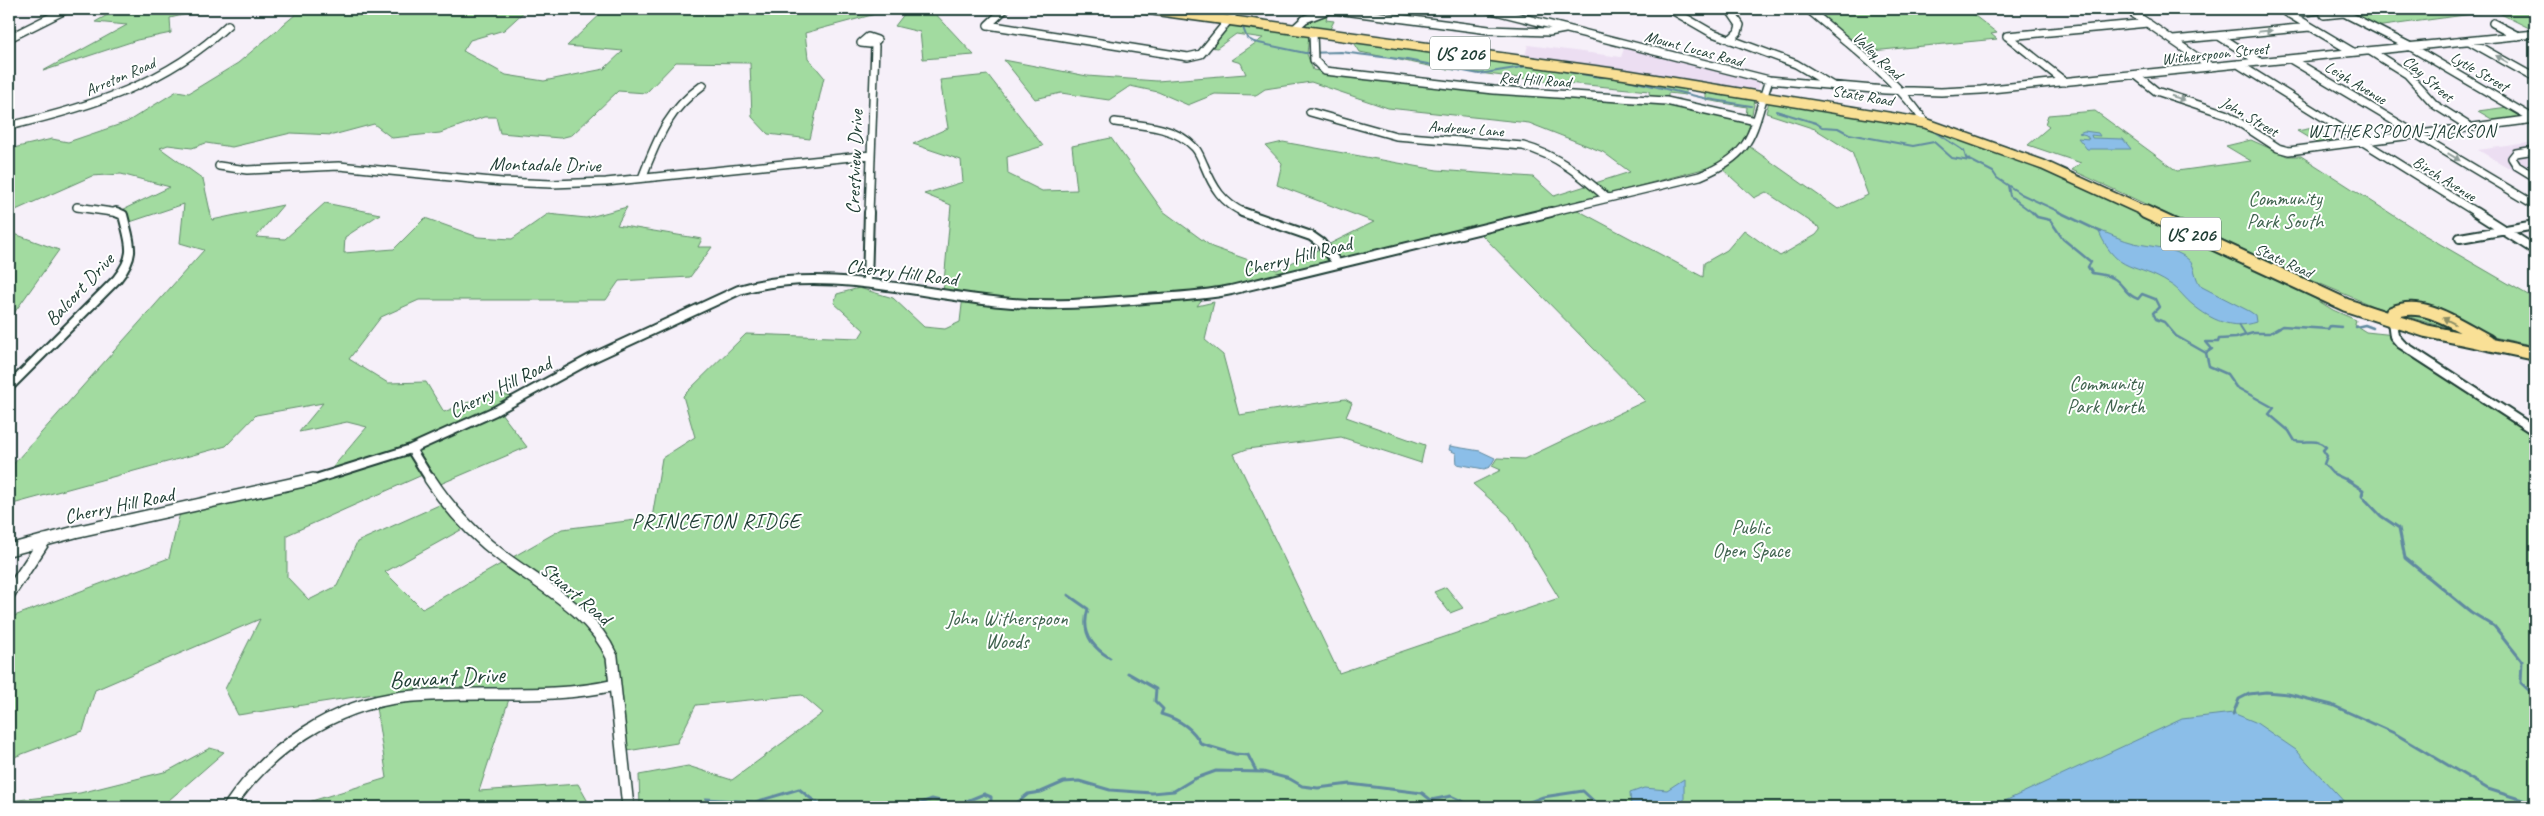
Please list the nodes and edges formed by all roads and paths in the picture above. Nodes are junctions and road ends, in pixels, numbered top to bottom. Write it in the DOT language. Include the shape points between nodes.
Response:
graph roads {
  1 [pos="67,9"];
  2 [pos="1005,9"];
  3 [pos="1146,9"];
  4 [pos="1237,9"];
  5 [pos="1330,9"];
  6 [pos="1488,9"];
  7 [pos="1670,9"];
  8 [pos="1729,9"];
  9 [pos="1827,9"];
  10 [pos="2128,9"];
  11 [pos="2280,9"];
  12 [pos="1809,10"];
  13 [pos="2326,12"];
  14 [pos="2289,14"];
  15 [pos="1230,18"];
  16 [pos="2148,23"];
  17 [pos="2493,23"];
  18 [pos="228,25"];
  19 [pos="990,26"];
  20 [pos="2310,27"];
  21 [pos="1566,28"];
  22 [pos="1293,30"];
  23 [pos="1313,33"];
  24 [pos="2535,34"];
  25 [pos="2219,36"];
  26 [pos="2519,36"];
  27 [pos="9,38"];
  28 [pos="1730,40"];
  29 [pos="2172,40"];
  30 [pos="2468,40"];
  31 [pos="872,44"];
  32 [pos="2411,47"];
  33 [pos="2370,51"];
  34 [pos="2353,52"];
  35 [pos="2292,60"];
  36 [pos="2260,62"];
  37 [pos="2238,64"];
  38 [pos="2211,67"];
  39 [pos="1817,74"];
  40 [pos="2136,75"];
  41 [pos="2535,78"];
  42 [pos="1769,80"];
  43 [pos="2065,82"];
  44 [pos="703,85"];
  45 [pos="1823,85"];
  46 [pos="1834,86"];
  47 [pos="1897,91"];
  48 [pos="1762,96"];
  49 [pos="1310,112"];
  50 [pos="2535,119"];
  51 [pos="1756,121"];
  52 [pos="1114,122"];
  53 [pos="1925,123"];
  54 [pos="9,126"];
  55 [pos="2470,126"];
  56 [pos="2416,134"];
  57 [pos="2362,142"];
  58 [pos="2535,150"];
  59 [pos="2297,151"];
  60 [pos="871,155"];
  61 [pos="219,166"];
  62 [pos="2535,177"];
  63 [pos="642,178"];
  64 [pos="1607,198"];
  65 [pos="2535,205"];
  66 [pos="77,207"];
  67 [pos="2535,225"];
  68 [pos="2504,230"];
  69 [pos="2460,238"];
  70 [pos="2535,250"];
  71 [pos="1338,264"];
  72 [pos="867,283"];
  73 [pos="2392,321"];
  74 [pos="2530,354"];
  75 [pos="9,387"];
  76 [pos="2533,428"];
  77 [pos="412,448"];
  78 [pos="44,540"];
  79 [pos="9,550"];
  80 [pos="9,594"];
  81 [pos="615,685"];
  82 [pos="229,807"];
  83 [pos="628,807"];
  1 -- 27 [label="street"];
  2 -- 19 [label="street" via="988,24"];
  3 -- 15 [label="highway, State Road / US 206"];
  4 -- 15 [label="street"];
  5 -- 21 [label="street" via="1505,32 1556,32"];
  5 -- 22 [label="street" via="1305,19"];
  6 -- 21 [label="street, Mount Lucas Road"];
  7 -- 28 [label="street" via="1700,28"];
  8 -- 28 [label="street" via="1741,25 1740,32"];
  9 -- 12 [label="street"];
  10 -- 16 [label="street"];
  11 -- 14 [label="street"];
  12 -- 47 [label="street, Valley Road"];
  13 -- 14 [label="street, Lytle Street"];
  13 -- 32 [label="street, Lytle Street" via="2344,13"];
  14 -- 20 [label="street"];
  15 -- 19 [label="street" via="1195,57"];
  15 -- 22 [label="highway, State Road / US 206"];
  16 -- 29 [label="street"];
  16 -- 43 [label="street" via="2008,36"];
  17 -- 26 [label="street"];
  18 -- 54 [label="street, Arreton Road" via="194,55 141,84 76,108"];
  25 -- 20 [label="street, one-way"];
  20 -- 34 [label="street"];
  21 -- 42 [label="street, Mount Lucas Road"];
  22 -- 23 [label="highway, State Road / US 206"];
  23 -- 48 [label="highway, State Road / US 206"];
  23 -- 51 [label="street, Red Hill Road" via="1311,54 1318,67 1325,71 1494,90 1666,101"];
  24 -- 26 [label="street, Witherspoon Street"];
  25 -- 29 [label="street"];
  25 -- 36 [label="street"];
  26 -- 30 [label="street, Witherspoon Street"];
  28 -- 39 [label="street"];
  29 -- 38 [label="street"];
  30 -- 32 [label="street, Witherspoon Street"];
  41 -- 30 [label="street, one-way"];
  31 -- 60 [label="street, Crestview Drive" via="875,46"];
  32 -- 33 [label="street, Witherspoon Street"];
  32 -- 50 [label="street, Lytle Street"];
  33 -- 34 [label="street, Witherspoon Street"];
  33 -- 55 [label="street, Clay Street" via="2407,74 2435,105"];
  34 -- 35 [label="street, Witherspoon Street"];
  35 -- 36 [label="street, Witherspoon Street"];
  35 -- 56 [label="street, Leigh Avenue"];
  36 -- 37 [label="street, Witherspoon Street"];
  37 -- 38 [label="street, Witherspoon Street"];
  37 -- 57 [label="street, Birch Avenue"];
  38 -- 40 [label="street, Witherspoon Street"];
  39 -- 45 [label="street"];
  39 -- 46 [label="street"];
  40 -- 43 [label="street, Witherspoon Street"];
  40 -- 59 [label="street, John Street, one-way" via="2156,91 2226,114 2278,148"];
  42 -- 45 [label="street, Mount Lucas Road"];
  42 -- 48 [label="street, Cherry Hill Road"];
  43 -- 47 [label="street, Witherspoon Street" via="1968,92"];
  44 -- 63 [label="street" via="666,118"];
  45 -- 46 [label="street, Mount Lucas Road"];
  46 -- 47 [label="street, Mount Lucas Road"];
  47 -- 53 [label="street, Valley Road" via="1922,115"];
  48 -- 51 [label="street, Cherry Hill Road"];
  48 -- 53 [label="highway, State Road / US 206"];
  49 -- 64 [label="street, Andrews Lane" via="1396,136 1540,150 1569,164"];
  50 -- 55 [label="street, John Street"];
  51 -- 64 [label="street, Cherry Hill Road" via="1746,149 1723,167 1700,176"];
  52 -- 71 [label="street" via="1158,128 1184,138 1198,152 1215,191 1225,202 1250,216 1314,238"];
  53 -- 73 [label="highway, State Road / US 206" via="2043,165 2322,295"];
  55 -- 56 [label="street, John Street"];
  56 -- 57 [label="street, John Street"];
  56 -- 65 [label="street, Leigh Avenue, one-way"];
  57 -- 59 [label="street, John Street"];
  57 -- 68 [label="street, Birch Avenue"];
  58 -- 62 [label="street" via="2516,153 2512,160"];
  60 -- 63 [label="street, Montadale Drive"];
  60 -- 72 [label="street, Crestview Drive"];
  61 -- 63 [label="street, Montadale Drive" via="247,170 339,166 526,183 592,183"];
  64 -- 71 [label="street, Cherry Hill Road"];
  66 -- 75 [label="street, Balcort Drive" via="123,215 132,248 130,259 117,279"];
  67 -- 68 [label="street"];
  68 -- 69 [label="street"];
  68 -- 70 [label="street, Birch Avenue"];
  71 -- 72 [label="street, Cherry Hill Road" via="1208,294 1084,304 1002,302"];
  72 -- 77 [label="street, Cherry Hill Road" via="784,280 739,290 597,356 496,411"];
  73 -- 74 [label="highway, State Road / US 206"];
  74 -- 73 [label="highway, one-way" via="2497,344 2423,310 2395,310"];
  73 -- 76 [label="street" via="2394,336 2401,344"];
  77 -- 78 [label="street, Cherry Hill Road" via="302,483"];
  77 -- 81 [label="street, Stuart Road" via="438,492 462,522 599,632 612,657"];
  78 -- 79 [label="street, Cherry Hill Road"];
  78 -- 80 [label="street"];
  81 -- 82 [label="street, Bouvant Drive" via="566,694 421,696 368,704 332,718 289,744 250,778"];
  81 -- 83 [label="street, Stuart Road"];
}
